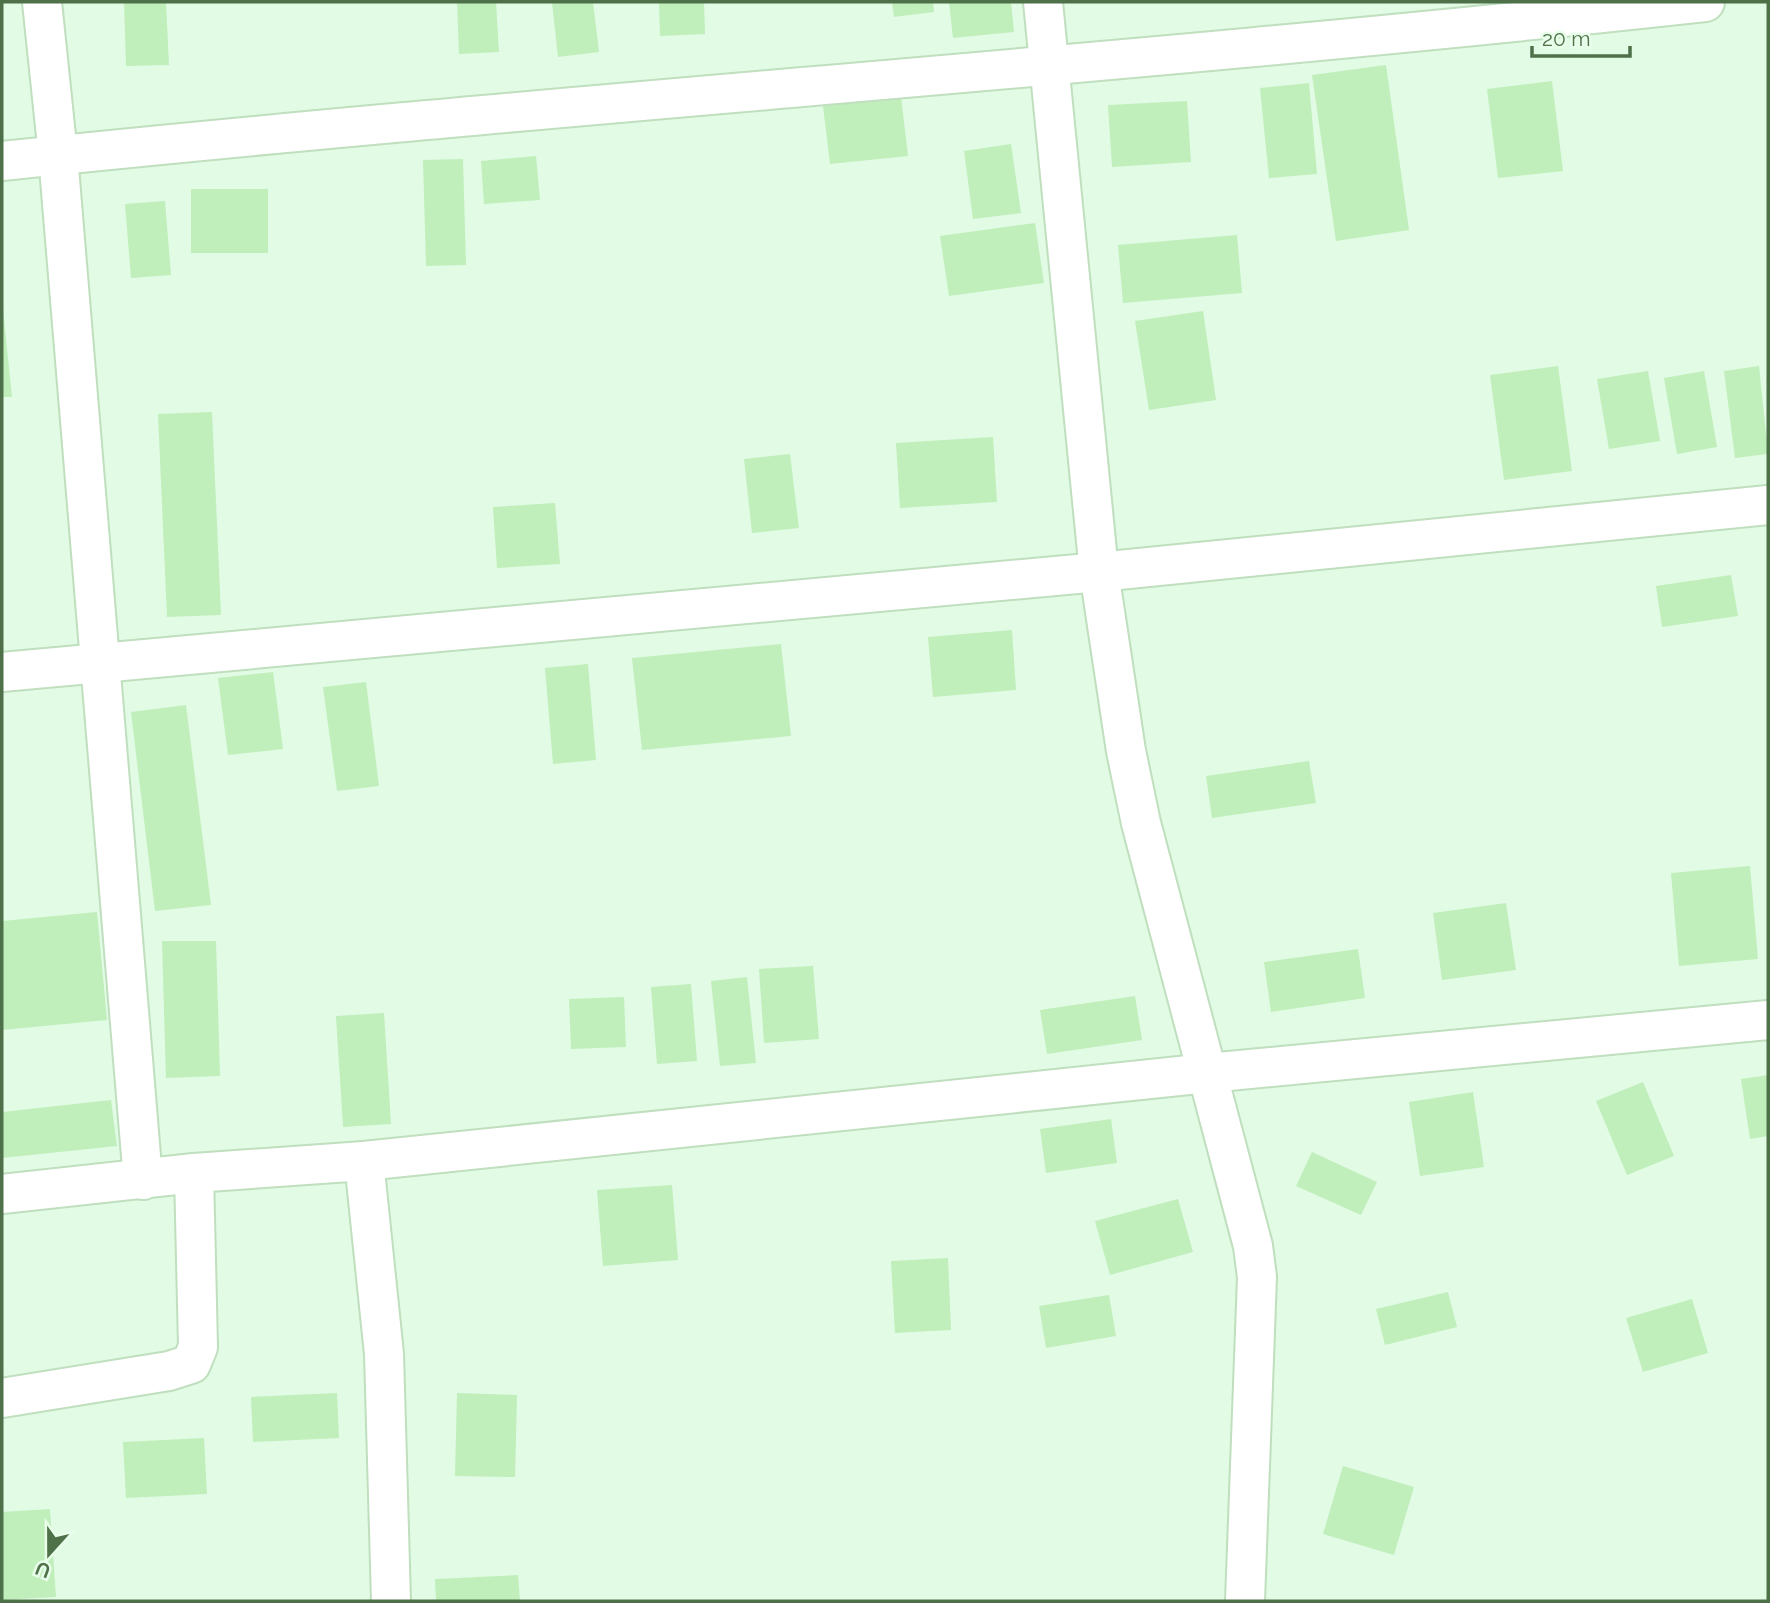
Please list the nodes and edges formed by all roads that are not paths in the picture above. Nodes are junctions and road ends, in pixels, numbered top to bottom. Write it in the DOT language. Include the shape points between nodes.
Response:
graph roads {
  1 [pos="42,2"];
  2 [pos="1043,2"];
  3 [pos="1705,2"];
  4 [pos="1050,66"];
  5 [pos="58,156"];
  6 [pos="2,161"];
  7 [pos="1768,505"];
  8 [pos="1099,572"];
  9 [pos="98,663"];
  10 [pos="2,673"];
  11 [pos="1768,1020"];
  12 [pos="1208,1073"];
  13 [pos="364,1161"];
  14 [pos="194,1173"];
  15 [pos="143,1180"];
  16 [pos="2,1194"];
  17 [pos="2,1398"];
  18 [pos="391,1601"];
  19 [pos="1245,1601"];
  1 -- 5 [label="street"];
  2 -- 4 [label="street"];
  3 -- 4 [label="street"];
  4 -- 5 [label="street"];
  4 -- 8 [label="street"];
  5 -- 6 [label="street"];
  5 -- 9 [label="street"];
  7 -- 8 [label="street"];
  8 -- 9 [label="street"];
  8 -- 12 [label="street" via="1141,824"];
  9 -- 10 [label="street"];
  9 -- 15 [label="street"];
  11 -- 12 [label="street"];
  12 -- 13 [label="street"];
  12 -- 19 [label="street" via="1246,1214 1257,1277"];
  13 -- 14 [label="street"];
  13 -- 18 [label="street" via="384,1354"];
  14 -- 15 [label="street"];
  14 -- 17 [label="street" via="198,1347 191,1364"];
  15 -- 16 [label="street"];
}
